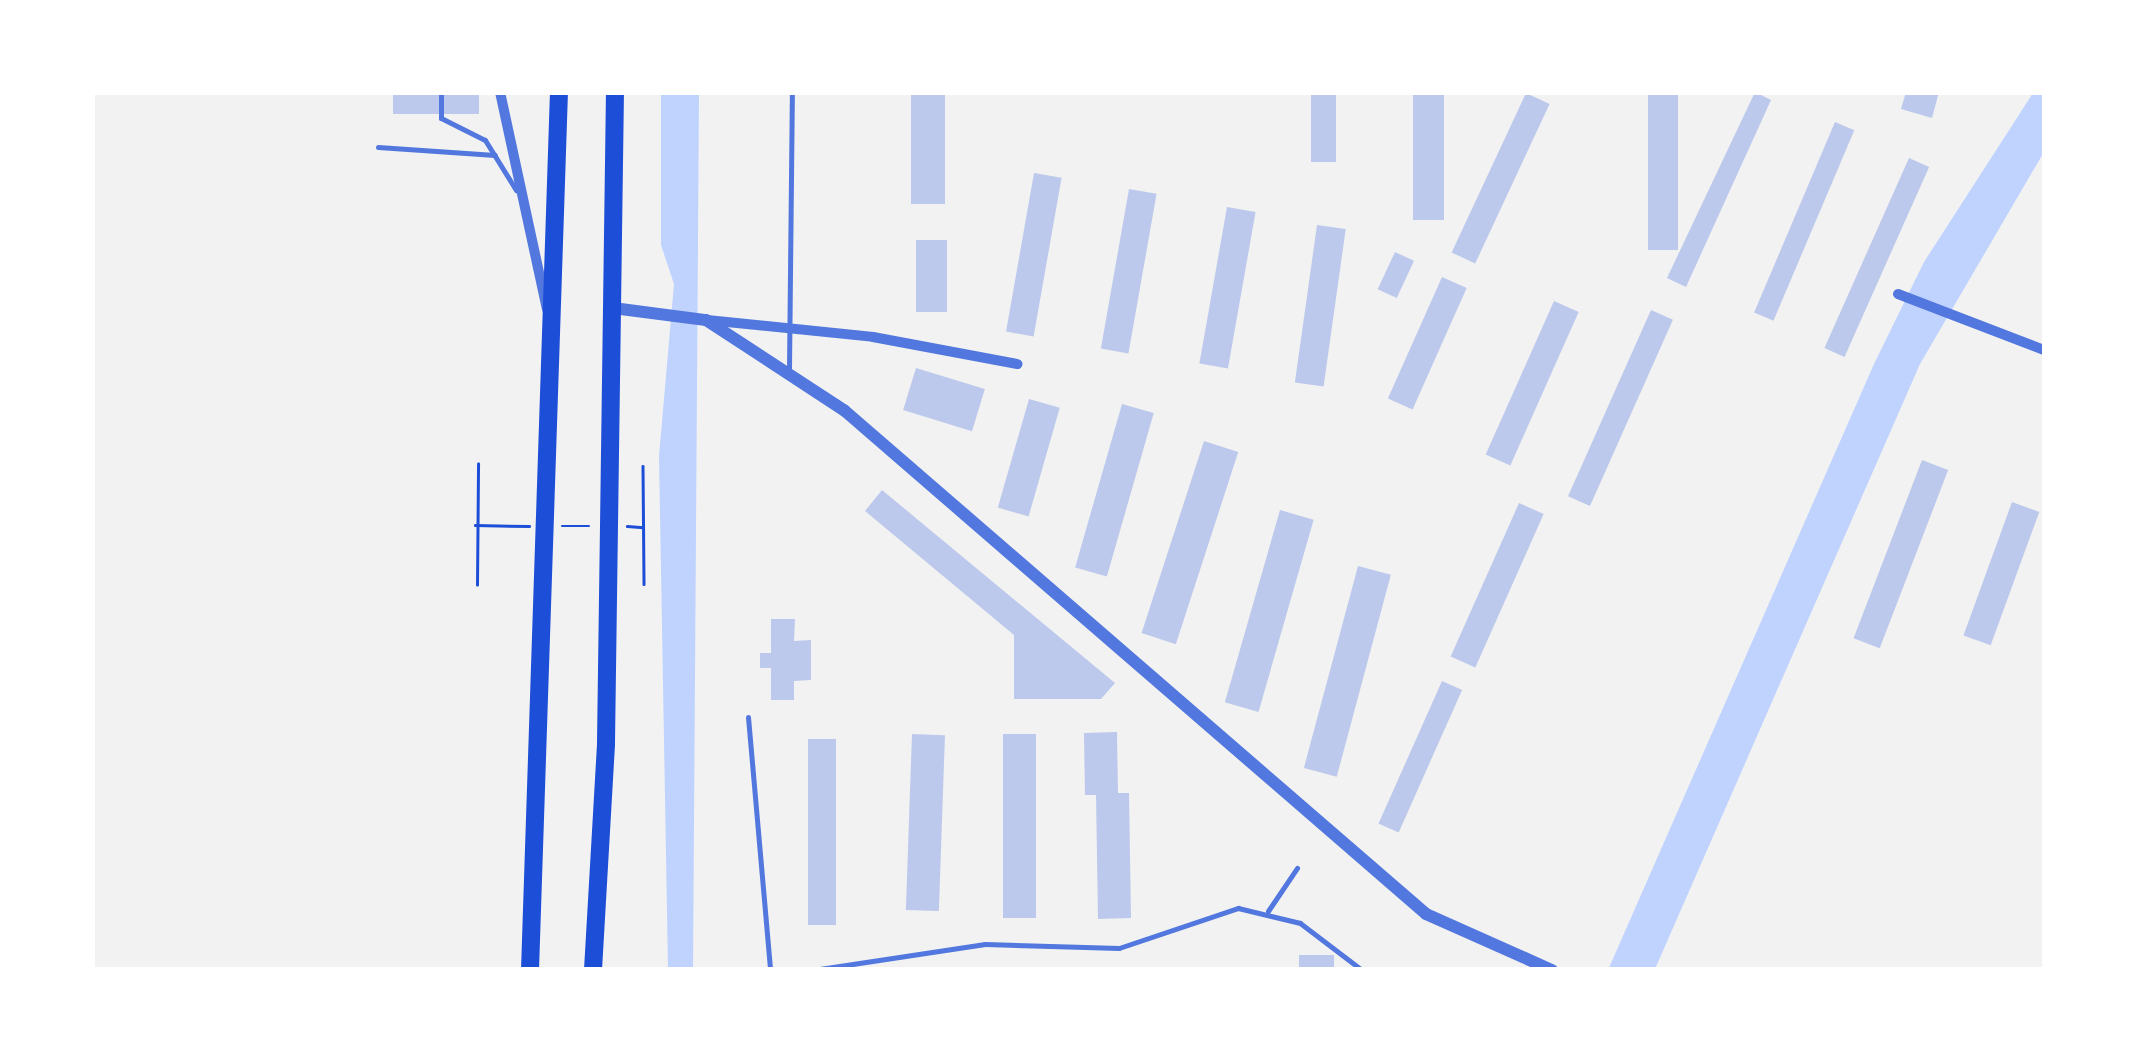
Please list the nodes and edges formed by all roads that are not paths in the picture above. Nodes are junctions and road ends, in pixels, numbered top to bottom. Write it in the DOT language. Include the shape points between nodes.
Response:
graph roads {
  1 [pos="441,92"];
  2 [pos="500,92"];
  3 [pos="559,92"];
  4 [pos="616,92"];
  5 [pos="792,92"];
  6 [pos="378,147"];
  7 [pos="494,155"];
  8 [pos="516,190"];
  9 [pos="1898,294"];
  10 [pos="614,308"];
  11 [pos="706,320"];
  12 [pos="552,324"];
  13 [pos="790,328"];
  14 [pos="2044,350"];
  15 [pos="1016,364"];
  16 [pos="789,375"];
  17 [pos="748,717"];
  18 [pos="1297,868"];
  19 [pos="1268,911"];
  20 [pos="530,970"];
  21 [pos="593,970"];
  22 [pos="770,970"];
  23 [pos="813,970"];
  24 [pos="1362,970"];
  25 [pos="1552,970"];
  1 -- 7 [label="lane" via="441,118 480,136"];
  2 -- 8 [label="street"];
  3 -- 12 [label="highway"];
  4 -- 10 [label="highway"];
  5 -- 13 [label="lane"];
  6 -- 7 [label="lane"];
  7 -- 8 [label="lane"];
  8 -- 12 [label="street"];
  9 -- 14 [label="street"];
  10 -- 11 [label="street"];
  10 -- 21 [label="highway"];
  11 -- 13 [label="street"];
  11 -- 16 [label="street"];
  12 -- 20 [label="highway"];
  13 -- 15 [label="street"];
  13 -- 16 [label="lane"];
  16 -- 25 [label="street" via="845,411 1426,914"];
  17 -- 22 [label="lane"];
  18 -- 19 [label="lane"];
  19 -- 23 [label="lane" via="1208,913 1119,948 985,944"];
  19 -- 24 [label="lane"];
}
